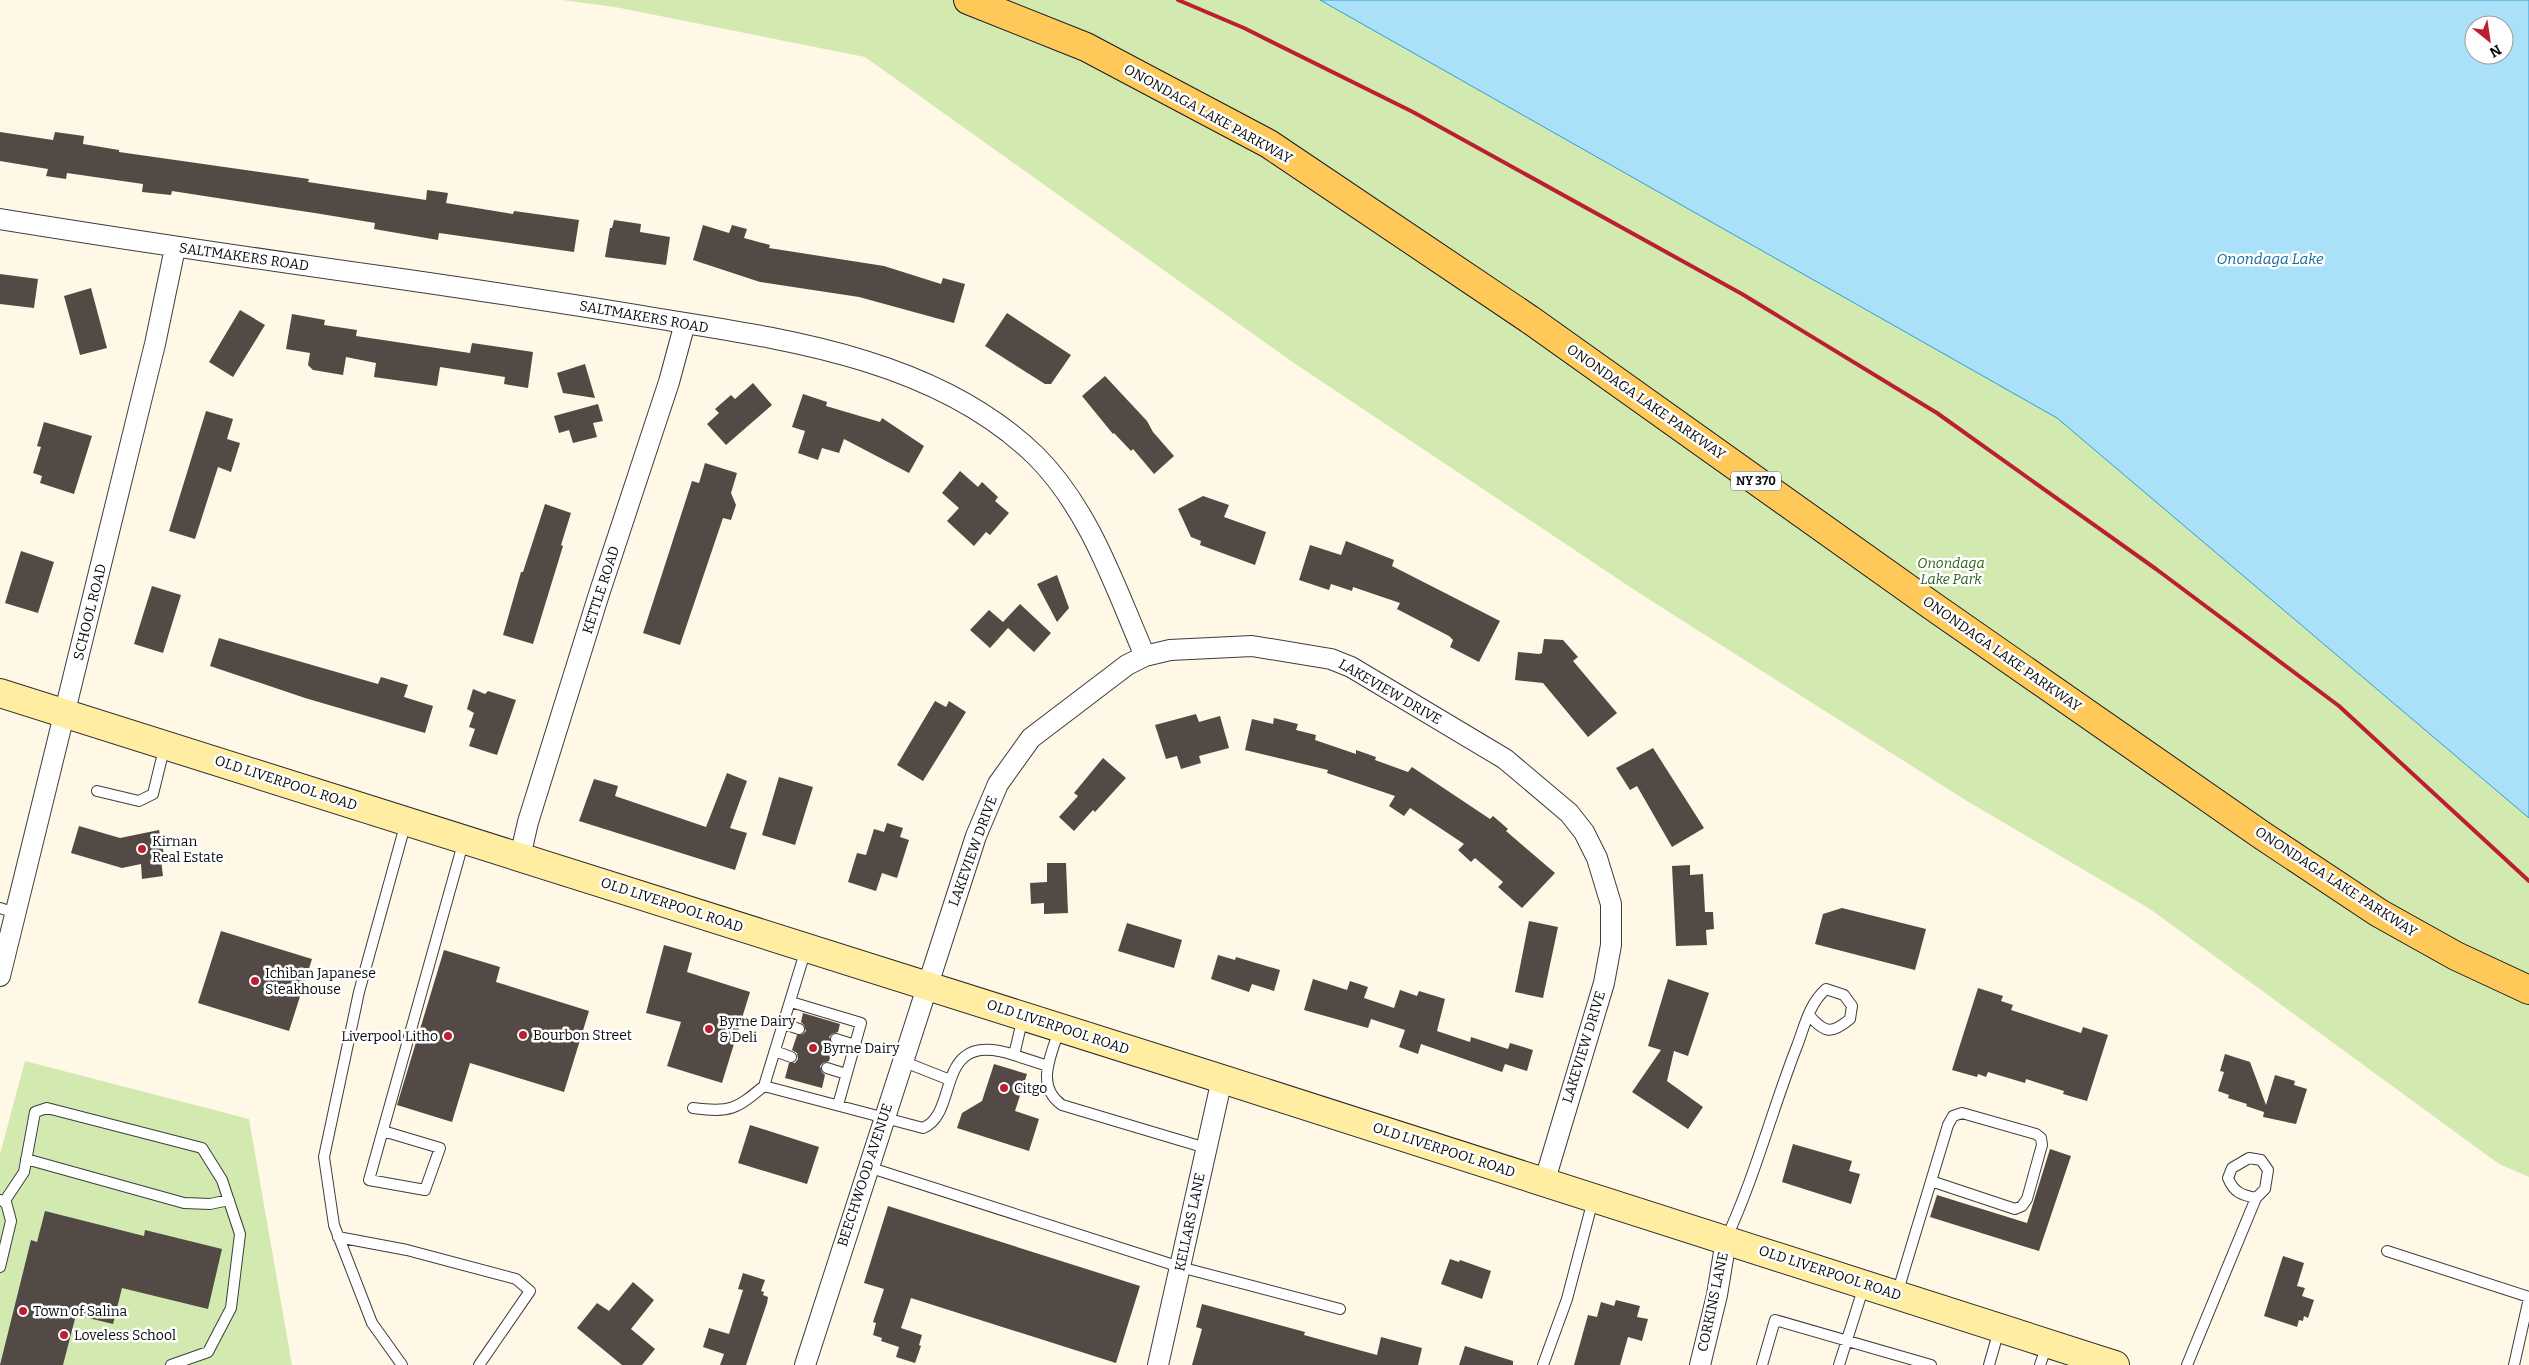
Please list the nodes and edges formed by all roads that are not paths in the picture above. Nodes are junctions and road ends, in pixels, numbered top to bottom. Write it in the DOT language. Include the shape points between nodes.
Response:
graph roads {
  1 [pos="968,0"];
  2 [pos="0,219"];
  3 [pos="175,248"];
  4 [pos="685,323"];
  5 [pos="1145,656"];
  6 [pos="0,693"];
  7 [pos="65,713"];
  8 [pos="165,744"];
  9 [pos="97,791"];
  10 [pos="406,821"];
  11 [pos="465,840"];
  12 [pos="520,857"];
  13 [pos="8,910"];
  14 [pos="807,948"];
  15 [pos="0,976"];
  16 [pos="927,986"];
  17 [pos="2529,990"];
  18 [pos="791,1002"];
  19 [pos="1809,1015"];
  20 [pos="1023,1016"];
  21 [pos="784,1024"];
  22 [pos="799,1028"];
  23 [pos="1059,1029"];
  24 [pos="836,1039"];
  25 [pos="854,1045"];
  26 [pos="775,1051"];
  27 [pos="1014,1055"];
  28 [pos="791,1056"];
  29 [pos="902,1061"];
  30 [pos="1048,1066"];
  31 [pos="827,1068"];
  32 [pos="846,1074"];
  33 [pos="1222,1079"];
  34 [pos="950,1080"];
  35 [pos="764,1086"];
  36 [pos="838,1105"];
  37 [pos="693,1108"];
  38 [pos="884,1116"];
  39 [pos="383,1131"];
  40 [pos="1206,1148"];
  41 [pos="26,1159"];
  42 [pos="868,1167"];
  43 [pos="1931,1181"];
  44 [pos="1544,1183"];
  45 [pos="2256,1198"];
  46 [pos="1593,1199"];
  47 [pos="229,1200"];
  48 [pos="2,1201"];
  49 [pos="338,1237"];
  50 [pos="1726,1240"];
  51 [pos="2387,1251"];
  52 [pos="1180,1266"];
  53 [pos="0,1267"];
  54 [pos="1865,1285"];
  55 [pos="1897,1295"];
  56 [pos="2529,1298"];
  57 [pos="1340,1309"];
  58 [pos="2000,1328"];
  59 [pos="1847,1340"];
  60 [pos="2044,1354"];
  61 [pos="483,1364"];
  62 [pos="807,1364"];
  63 [pos="171,1365"];
  64 [pos="402,1365"];
  65 [pos="1158,1365"];
  66 [pos="1543,1365"];
  67 [pos="1700,1365"];
  68 [pos="1762,1365"];
  69 [pos="1839,1365"];
  70 [pos="1931,1365"];
  71 [pos="1989,1365"];
  72 [pos="2115,1365"];
  73 [pos="2187,1365"];
  74 [pos="2514,1365"];
  1 -- 17 [label="main road, ONONDAGA LAKE PARKWAY / NY 370" via="1086,47 1269,144 1537,325 2263,836 2379,913 2456,956"];
  2 -- 3 [label="street, SALTMAKERS ROAD"];
  3 -- 4 [label="street, SALTMAKERS ROAD"];
  3 -- 7 [label="street, SCHOOL ROAD" via="155,344"];
  4 -- 5 [label="street, SALTMAKERS ROAD" via="781,340 852,358 916,379 994,422 1035,456 1065,490 1096,543"];
  4 -- 12 [label="street, KETTLE ROAD" via="670,382 599,594"];
  5 -- 16 [label="street, LAKEVIEW DRIVE" via="1078,700 1031,738 998,784 976,836"];
  5 -- 44 [label="street, LAKEVIEW DRIVE" via="1170,650 1252,646 1331,659 1351,667 1505,759 1569,813 1584,832 1597,858 1611,904 1612,945 1604,983"];
  6 -- 7 [label="main road, OLD LIVERPOOL ROAD"];
  7 -- 8 [label="main road, OLD LIVERPOOL ROAD"];
  7 -- 13 [label="street, SCHOOL ROAD"];
  8 -- 9 [label="lane" via="153,794 139,801"];
  8 -- 10 [label="main road, OLD LIVERPOOL ROAD"];
  10 -- 11 [label="main road, OLD LIVERPOOL ROAD"];
  10 -- 49 [label="lane" via="359,992 324,1157"];
  11 -- 12 [label="main road, OLD LIVERPOOL ROAD"];
  11 -- 39 [label="lane"];
  12 -- 14 [label="main road, OLD LIVERPOOL ROAD"];
  13 -- 15 [label="street, SCHOOL ROAD"];
  14 -- 16 [label="main road, OLD LIVERPOOL ROAD"];
  14 -- 18 [label="lane"];
  16 -- 20 [label="main road, OLD LIVERPOOL ROAD"];
  16 -- 29 [label="street, BEECHWOOD AVENUE"];
  18 -- 21 [label="lane"];
  18 -- 25 [label="lane" via="861,1023"];
  19 -- 19 [label="lane" via="1815,999 1826,990 1844,995 1852,1006 1850,1019 1838,1029 1819,1028"];
  19 -- 50 [label="lane" via="1743,1202"];
  20 -- 23 [label="main road, OLD LIVERPOOL ROAD"];
  20 -- 27 [label="lane"];
  21 -- 22 [label="lane"];
  21 -- 26 [label="lane"];
  23 -- 30 [label="lane"];
  23 -- 33 [label="main road, OLD LIVERPOOL ROAD"];
  24 -- 25 [label="lane"];
  25 -- 32 [label="lane"];
  26 -- 28 [label="lane"];
  26 -- 35 [label="lane"];
  27 -- 30 [label="lane"];
  27 -- 34 [label="lane" via="985,1048 970,1053 959,1063"];
  29 -- 34 [label="lane"];
  29 -- 38 [label="street, BEECHWOOD AVENUE"];
  30 -- 40 [label="lane" via="1047,1087 1051,1097 1062,1105"];
  31 -- 32 [label="lane"];
  32 -- 36 [label="lane"];
  33 -- 40 [label="street, KELLARS LANE"];
  33 -- 44 [label="main road, OLD LIVERPOOL ROAD"];
  34 -- 38 [label="lane" via="937,1118 931,1125 923,1128"];
  35 -- 36 [label="lane"];
  35 -- 37 [label="lane" via="739,1107 715,1111"];
  36 -- 38 [label="lane"];
  38 -- 42 [label="street, BEECHWOOD AVENUE"];
  39 -- 39 [label="lane" via="369,1180 425,1190 440,1148"];
  40 -- 52 [label="street, KELLARS LANE"];
  41 -- 47 [label="lane" via="184,1203 210,1204"];
  41 -- 47 [label="lane" via="36,1112 48,1108 202,1148 222,1180"];
  41 -- 48 [label="lane" via="24,1172"];
  42 -- 52 [label="lane"];
  42 -- 62 [label="street, BEECHWOOD AVENUE"];
  43 -- 43 [label="lane" via="1953,1116 1962,1113 2041,1138 2042,1145 2027,1199 2015,1209"];
  43 -- 55 [label="lane"];
  44 -- 46 [label="main road, OLD LIVERPOOL ROAD"];
  45 -- 73 [label="lane"];
  46 -- 50 [label="main road, OLD LIVERPOOL ROAD"];
  46 -- 66 [label="lane" via="1567,1299"];
  47 -- 63 [label="lane" via="240,1234 232,1308 208,1352"];
  48 -- 53 [label="lane" via="11,1221"];
  49 -- 61 [label="lane" via="407,1250 516,1279 530,1291"];
  49 -- 64 [label="lane" via="372,1322"];
  50 -- 54 [label="main road, OLD LIVERPOOL ROAD"];
  50 -- 67 [label="street, CORKINS LANE" via="1718,1295"];
  51 -- 56 [label="lane"];
  52 -- 57 [label="lane"];
  52 -- 65 [label="street, KELLARS LANE"];
  54 -- 55 [label="main road, OLD LIVERPOOL ROAD"];
  54 -- 59 [label="lane"];
  55 -- 58 [label="main road, OLD LIVERPOOL ROAD"];
  56 -- 74 [label="lane"];
  58 -- 60 [label="main road, OLD LIVERPOOL ROAD"];
  58 -- 71 [label="lane"];
  59 -- 68 [label="lane" via="1775,1320"];
  59 -- 69 [label="lane"];
  59 -- 70 [label="lane"];
  60 -- 72 [label="main road, OLD LIVERPOOL ROAD"];
}
